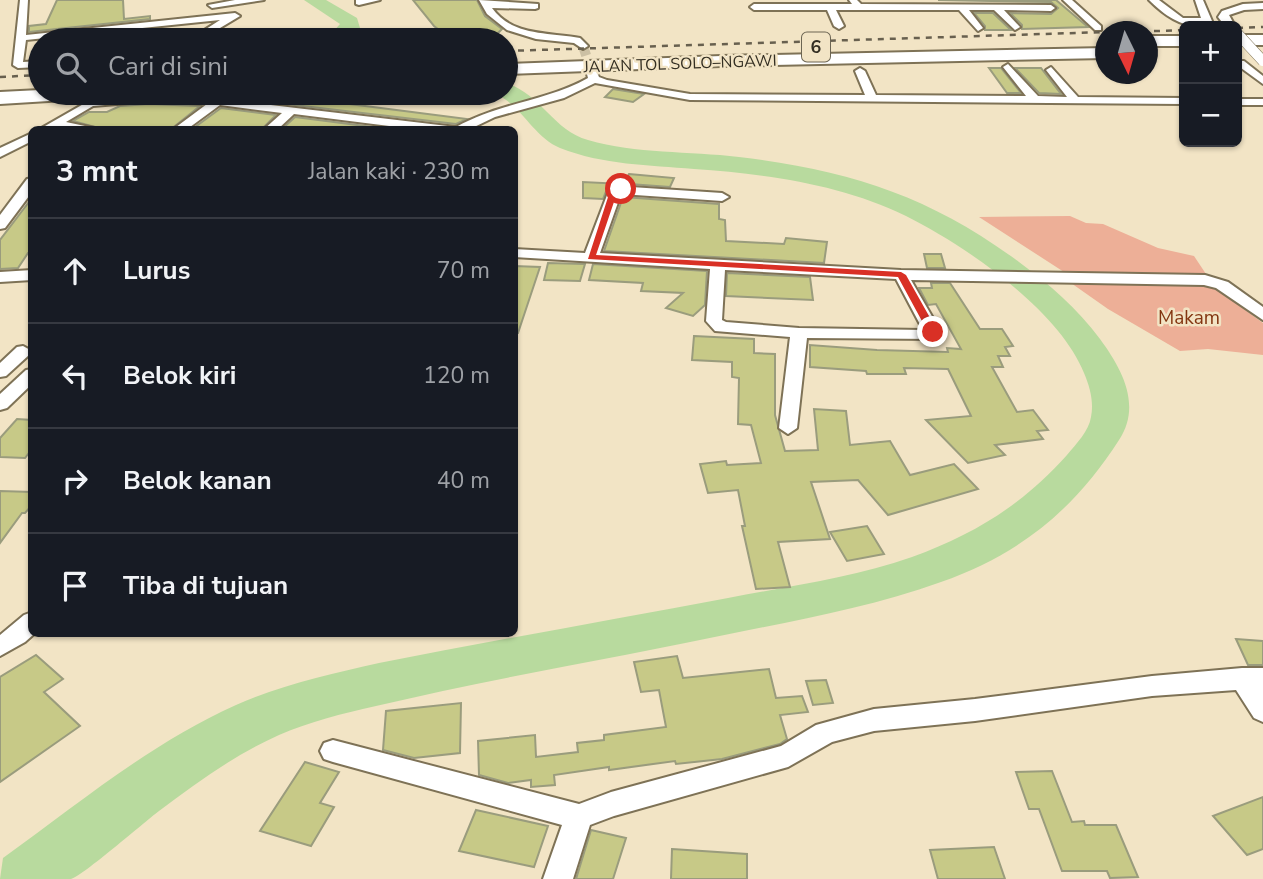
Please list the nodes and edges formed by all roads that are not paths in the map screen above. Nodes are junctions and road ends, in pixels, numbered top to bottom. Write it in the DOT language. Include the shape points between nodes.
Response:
graph roads {
  1 [pos="24,0"];
  2 [pos="260,0"];
  3 [pos="272,0"];
  4 [pos="376,0"];
  5 [pos="981,0"];
  6 [pos="1025,0"];
  7 [pos="1067,0"];
  8 [pos="1153,0"];
  9 [pos="1199,0"];
  10 [pos="359,2"];
  11 [pos="484,3"];
  12 [pos="856,3"];
  13 [pos="814,4"];
  14 [pos="964,4"];
  15 [pos="205,5"];
  16 [pos="535,5"];
  17 [pos="1263,6"];
  18 [pos="754,7"];
  19 [pos="767,7"];
  20 [pos="830,7"];
  21 [pos="993,8"];
  22 [pos="1033,8"];
  23 [pos="1051,8"];
  24 [pos="235,16"];
  25 [pos="772,19"];
  26 [pos="1226,21"];
  27 [pos="578,25"];
  28 [pos="839,26"];
  29 [pos="1016,27"];
  30 [pos="1095,27"];
  31 [pos="140,28"];
  32 [pos="215,28"];
  33 [pos="509,28"];
  34 [pos="978,28"];
  35 [pos="518,31"];
  36 [pos="1095,34"];
  37 [pos="1242,38"];
  38 [pos="1242,40"];
  39 [pos="1263,40"];
  40 [pos="1158,41"];
  41 [pos="1179,41"];
  42 [pos="28,42"];
  43 [pos="21,43"];
  44 [pos="28,44"];
  45 [pos="1158,52"];
  46 [pos="1179,52"];
  47 [pos="1263,52"];
  48 [pos="1095,53"];
  49 [pos="518,56"];
  50 [pos="1242,56"];
  51 [pos="1242,61"];
  52 [pos="1263,61"];
  53 [pos="28,65"];
  54 [pos="1008,67"];
  55 [pos="518,69"];
  56 [pos="860,71"];
  57 [pos="1051,71"];
  58 [pos="1263,81"];
  59 [pos="28,83"];
  60 [pos="0,85"];
  61 [pos="0,98"];
  62 [pos="28,98"];
  63 [pos="872,99"];
  64 [pos="1035,100"];
  65 [pos="1076,101"];
  66 [pos="1179,101"];
  67 [pos="1242,102"];
  68 [pos="1263,102"];
  69 [pos="80,105"];
  70 [pos="213,105"];
  71 [pos="242,105"];
  72 [pos="291,111"];
  73 [pos="50,126"];
  74 [pos="184,126"];
  75 [pos="274,126"];
  76 [pos="422,126"];
  77 [pos="464,126"];
  78 [pos="28,138"];
  79 [pos="0,153"];
  80 [pos="28,187"];
  81 [pos="722,197"];
  82 [pos="0,225"];
  83 [pos="518,253"];
  84 [pos="591,257"];
  85 [pos="718,263"];
  86 [pos="28,275"];
  87 [pos="901,275"];
  88 [pos="0,277"];
  89 [pos="1000,278"];
  90 [pos="1063,279"];
  91 [pos="1263,315"];
  92 [pos="799,332"];
  93 [pos="28,346"];
  94 [pos="0,372"];
  95 [pos="28,378"];
  96 [pos="0,404"];
  97 [pos="788,428"];
  98 [pos="28,625"];
  99 [pos="0,647"];
  100 [pos="1253,678"];
  101 [pos="1263,711"];
  102 [pos="333,751"];
  103 [pos="579,817"];
  104 [pos="558,879"];
  1 -- 43 [label="street"];
  2 -- 15 [label="street"];
  3 -- 24 [label="street"];
  4 -- 10 [label="street"];
  5 -- 21 [label="street"];
  6 -- 22 [label="street"];
  7 -- 30 [label="street"];
  8 -- 9 [label="street" via="1185,22 1208,21"];
  11 -- 16 [label="street"];
  11 -- 33 [label="street" via="500,24"];
  12 -- 14 [label="street"];
  12 -- 20 [label="street"];
  13 -- 19 [label="street"];
  13 -- 20 [label="street"];
  14 -- 21 [label="street"];
  14 -- 34 [label="street"];
  17 -- 26 [label="street" via="1225,13"];
  18 -- 19 [label="street"];
  19 -- 25 [label="street"];
  20 -- 28 [label="street"];
  21 -- 22 [label="street"];
  21 -- 29 [label="street"];
  22 -- 23 [label="street"];
  24 -- 31 [label="street"];
  24 -- 32 [label="street"];
  27 -- 35 [label="street" via="579,43"];
  36 -- 49 [label="highway, JALAN TOL SOLO–NGAWI / 6"];
  37 -- 52 [label="street, bridge"];
  38 -- 39 [label="highway"];
  40 -- 41 [label="highway"];
  42 -- 43 [label="street"];
  43 -- 44 [label="street"];
  43 -- 53 [label="street" via="18,65"];
  45 -- 46 [label="highway"];
  47 -- 50 [label="highway"];
  48 -- 55 [label="highway, JALAN TOL SOLO–NGAWI / 6"];
  51 -- 58 [label="street"];
  54 -- 64 [label="street"];
  56 -- 63 [label="street"];
  57 -- 65 [label="street"];
  59 -- 60 [label="highway"];
  61 -- 62 [label="highway"];
  63 -- 64 [label="street"];
  63 -- 77 [label="street" via="691,97 592,74 571,93 485,115"];
  64 -- 65 [label="street"];
  65 -- 66 [label="street"];
  67 -- 68 [label="street"];
  69 -- 73 [label="street"];
  70 -- 74 [label="street"];
  71 -- 72 [label="street"];
  72 -- 75 [label="street"];
  72 -- 76 [label="street"];
  78 -- 79 [label="street"];
  80 -- 82 [label="street"];
  81 -- 84 [label="street" via="615,190"];
  83 -- 84 [label="street"];
  84 -- 85 [label="street"];
  85 -- 87 [label="street"];
  85 -- 92 [label="street" via="717,325"];
  86 -- 88 [label="street"];
  87 -- 89 [label="street"];
  87 -- 92 [label="street" via="931,335"];
  89 -- 90 [label="street"];
  90 -- 91 [label="street" via="1210,281"];
  92 -- 97 [label="street"];
  93 -- 94 [label="street"];
  95 -- 96 [label="street"];
  98 -- 99 [label="street"];
  100 -- 101 [label="street"];
  100 -- 103 [label="street" via="874,720 825,733 788,756 611,804"];
  102 -- 103 [label="street"];
  103 -- 104 [label="street"];
}
